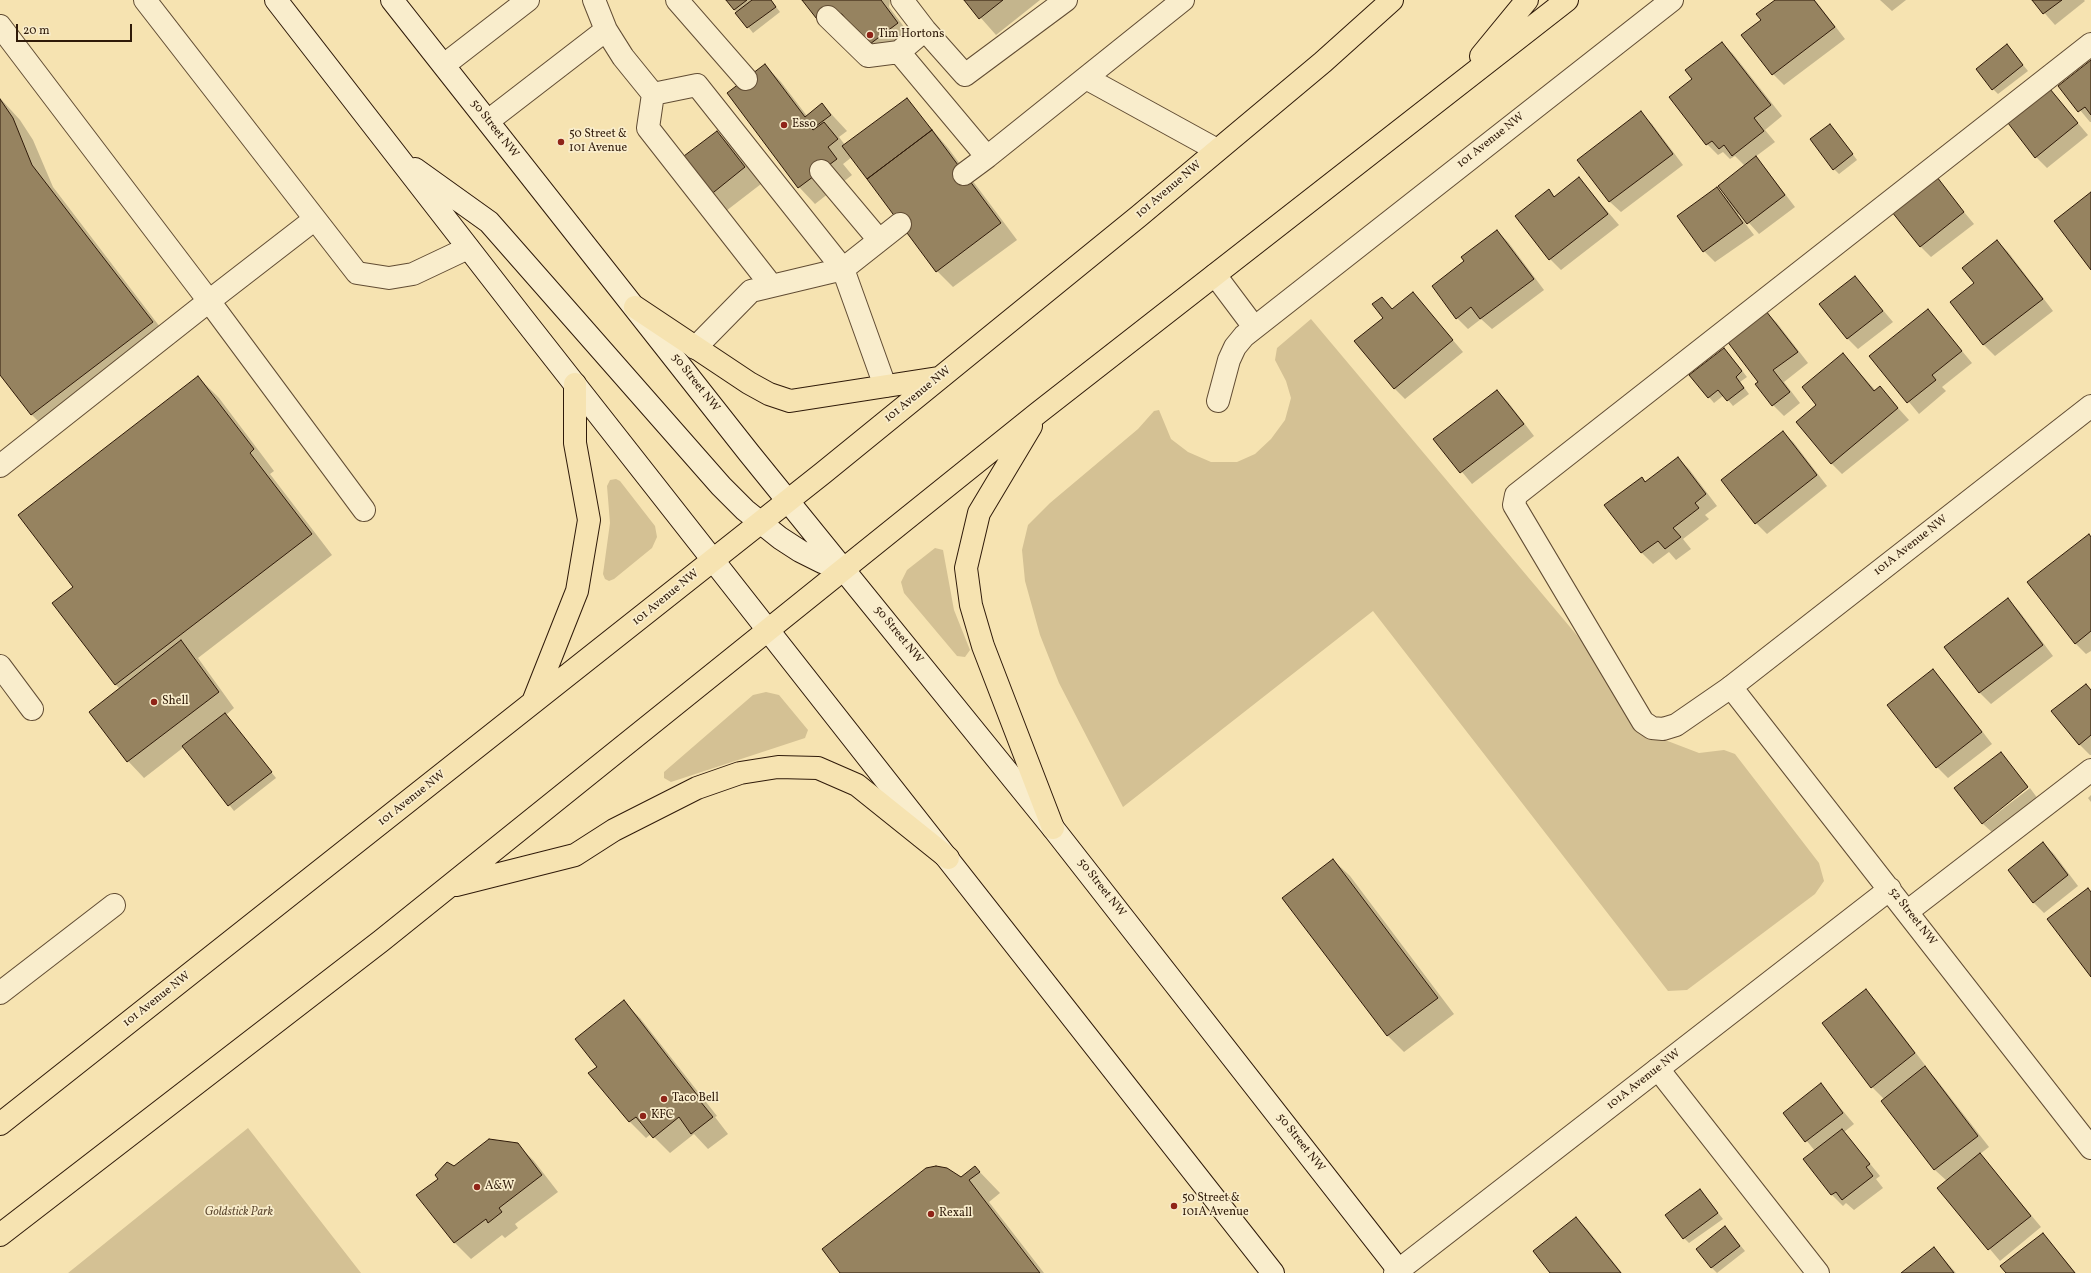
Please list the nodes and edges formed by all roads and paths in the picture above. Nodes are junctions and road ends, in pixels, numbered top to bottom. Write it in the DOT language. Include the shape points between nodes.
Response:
graph roads {
  1 [pos="145,0"];
  2 [pos="276,0"];
  3 [pos="392,0"];
  4 [pos="528,0"];
  5 [pos="594,0"];
  6 [pos="677,0"];
  7 [pos="902,0"];
  8 [pos="1066,0"];
  9 [pos="1183,0"];
  10 [pos="1392,0"];
  11 [pos="1527,0"];
  12 [pos="1567,0"];
  13 [pos="1672,0"];
  14 [pos="828,17"];
  15 [pos="0,26"];
  16 [pos="606,30"];
  17 [pos="925,30"];
  18 [pos="2091,44"];
  19 [pos="899,52"];
  20 [pos="444,65"];
  21 [pos="1086,78"];
  22 [pos="746,79"];
  23 [pos="1456,87"];
  24 [pos="653,94"];
  25 [pos="488,121"];
  26 [pos="1217,150"];
  27 [pos="395,155"];
  28 [pos="987,157"];
  29 [pos="821,171"];
  30 [pos="964,174"];
  31 [pos="315,219"];
  32 [pos="900,224"];
  33 [pos="879,240"];
  34 [pos="468,248"];
  35 [pos="843,269"];
  36 [pos="1215,275"];
  37 [pos="771,286"];
  38 [pos="210,301"];
  39 [pos="635,307"];
  40 [pos="1254,327"];
  41 [pos="695,348"];
  42 [pos="939,377"];
  43 [pos="575,384"];
  44 [pos="885,386"];
  45 [pos="1218,401"];
  46 [pos="2091,406"];
  47 [pos="1038,413"];
  48 [pos="0,466"];
  49 [pos="788,500"];
  50 [pos="364,510"];
  51 [pos="760,522"];
  52 [pos="714,560"];
  53 [pos="844,569"];
  54 [pos="768,630"];
  55 [pos="0,666"];
  56 [pos="1731,686"];
  57 [pos="533,703"];
  58 [pos="32,710"];
  59 [pos="2091,770"];
  60 [pos="1053,828"];
  61 [pos="948,858"];
  62 [pos="449,886"];
  63 [pos="1890,889"];
  64 [pos="114,905"];
  65 [pos="1908,911"];
  66 [pos="0,993"];
  67 [pos="1658,1069"];
  68 [pos="0,1124"];
  69 [pos="2090,1145"];
  70 [pos="0,1235"];
  71 [pos="1398,1272"];
  72 [pos="1273,1273"];
  73 [pos="1818,1273"];
  1 -- 31 [label="main road"];
  2 -- 27 [label="main road"];
  3 -- 20 [label="main road, 50 Street NW"];
  4 -- 20 [label="main road"];
  5 -- 16 [label="main road"];
  6 -- 22 [label="main road"];
  7 -- 17 [label="main road"];
  8 -- 17 [label="main road" via="965,76"];
  9 -- 21 [label="main road"];
  10 -- 26 [label="main road, 101 Avenue NW" via="1323,62"];
  11 -- 23 [label="main road"];
  12 -- 23 [label="main road"];
  13 -- 40 [label="main road, 101 Avenue NW"];
  14 -- 19 [label="main road" via="868,56"];
  15 -- 38 [label="main road"];
  16 -- 24 [label="main road" via="623,57"];
  16 -- 25 [label="main road"];
  17 -- 19 [label="main road"];
  18 -- 56 [label="main road, 101A Avenue NW" via="1516,495 1514,505 1643,722 1652,728 1663,729 1676,725"];
  19 -- 28 [label="main road"];
  20 -- 25 [label="main road, 50 Street NW"];
  21 -- 26 [label="main road"];
  21 -- 28 [label="main road"];
  23 -- 36 [label="main road"];
  24 -- 35 [label="main road" via="697,85"];
  24 -- 37 [label="main road" via="648,128"];
  25 -- 39 [label="main road, 50 Street NW"];
  26 -- 42 [label="main road, 101 Avenue NW"];
  27 -- 34 [label="main road"];
  27 -- 51 [label="main road" via="489,222 721,486"];
  28 -- 30 [label="main road"];
  29 -- 33 [label="main road"];
  31 -- 34 [label="main road" via="357,273 389,278 413,274"];
  31 -- 38 [label="main road"];
  32 -- 33 [label="main road"];
  33 -- 35 [label="main road"];
  34 -- 43 [label="main road"];
  35 -- 37 [label="main road"];
  35 -- 44 [label="main road"];
  36 -- 40 [label="main road"];
  36 -- 47 [label="main road"];
  37 -- 41 [label="main road" via="751,291"];
  38 -- 48 [label="main road"];
  38 -- 50 [label="main road"];
  39 -- 41 [label="main road"];
  39 -- 49 [label="main road, 50 Street NW"];
  40 -- 45 [label="main road, 101 Avenue NW" via="1235,347"];
  41 -- 44 [label="main road" via="749,383 769,394 790,401"];
  42 -- 44 [label="main road"];
  42 -- 49 [label="main road, 101 Avenue NW"];
  43 -- 52 [label="main road"];
  43 -- 57 [label="main road" via="575,443 589,520 577,591"];
  46 -- 56 [label="main road, 101A Avenue NW"];
  47 -- 53 [label="main road"];
  47 -- 60 [label="main road" via="979,513 966,568 971,605 983,646"];
  49 -- 51 [label="main road, 101 Avenue NW"];
  49 -- 53 [label="main road, 50 Street NW"];
  51 -- 52 [label="main road, 101 Avenue NW"];
  51 -- 53 [label="main road" via="800,551"];
  52 -- 54 [label="main road"];
  52 -- 57 [label="main road, 101 Avenue NW"];
  53 -- 54 [label="main road"];
  53 -- 60 [label="main road, 50 Street NW"];
  54 -- 61 [label="main road"];
  54 -- 62 [label="main road"];
  55 -- 58 [label="main road"];
  56 -- 63 [label="main road, 52 Street NW"];
  57 -- 68 [label="main road, 101 Avenue NW"];
  59 -- 65 [label="main road"];
  60 -- 71 [label="main road, 50 Street NW"];
  61 -- 62 [label="main road" via="857,785 818,768 778,766 740,773 698,788 614,830 575,855"];
  61 -- 72 [label="main road"];
  62 -- 70 [label="main road"];
  63 -- 65 [label="main road, 52 Street NW"];
  63 -- 67 [label="main road, 101A Avenue NW"];
  64 -- 66 [label="main road"];
  65 -- 69 [label="main road, 52 Street NW"];
  67 -- 71 [label="main road, 101A Avenue NW"];
  67 -- 73 [label="main road"];
}
